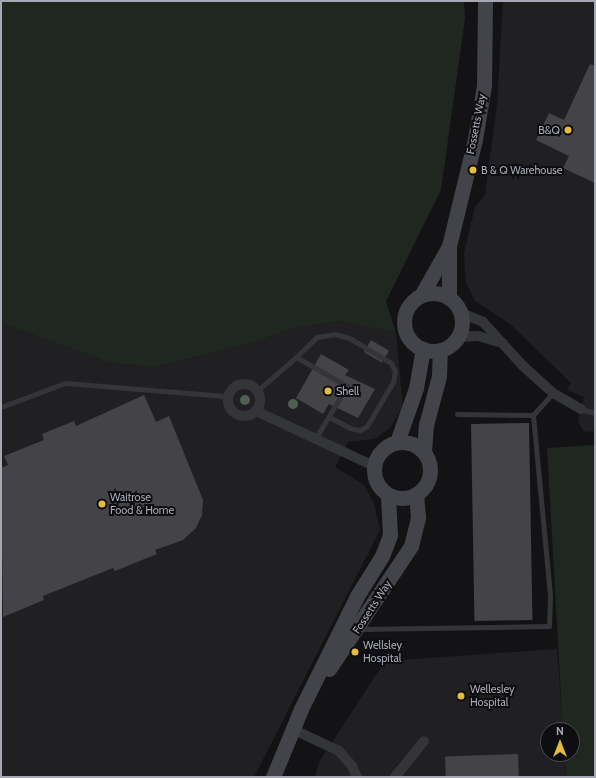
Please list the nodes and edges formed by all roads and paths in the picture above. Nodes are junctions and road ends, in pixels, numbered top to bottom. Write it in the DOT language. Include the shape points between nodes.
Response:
graph roads {
  1 [pos="485,1"];
  2 [pos="449,246"];
  3 [pos="422,294"];
  4 [pos="449,298"];
  5 [pos="461,313"];
  6 [pos="457,337"];
  7 [pos="505,344"];
  8 [pos="423,349"];
  9 [pos="440,350"];
  10 [pos="296,357"];
  11 [pos="257,391"];
  12 [pos="553,393"];
  13 [pos="228,396"];
  14 [pos="1,407"];
  15 [pos="581,409"];
  16 [pos="256,411"];
  17 [pos="595,413"];
  18 [pos="457,414"];
  19 [pos="533,415"];
  20 [pos="329,417"];
  21 [pos="315,439"];
  22 [pos="397,442"];
  23 [pos="424,452"];
  24 [pos="374,466"];
  25 [pos="388,494"];
  26 [pos="416,494"];
  27 [pos="358,629"];
  28 [pos="301,710"];
  29 [pos="292,729"];
  30 [pos="424,741"];
  31 [pos="273,777"];
  32 [pos="356,777"];
  33 [pos="395,777"];
  1 -- 2 [label="street, Fossetts Way" via="484,86 475,139"];
  2 -- 3 [label="street, Fossetts Way"];
  2 -- 4 [label="street, Fossetts Way"];
  3 -- 4 [label="street" via="440,294"];
  3 -- 8 [label="street, Fossetts Way" via="407,307 403,323 408,338"];
  4 -- 5 [label="street"];
  5 -- 6 [label="street" via="461,328"];
  5 -- 7 [label="street" via="482,322"];
  6 -- 7 [label="street" via="478,336"];
  6 -- 9 [label="street" via="449,346"];
  7 -- 12 [label="street" via="523,366"];
  8 -- 9 [label="street"];
  8 -- 22 [label="street" via="416,388"];
  9 -- 23 [label="street" via="439,376 426,425"];
  10 -- 11 [label="lane"];
  10 -- 20 [label="lane" via="347,386"];
  10 -- 20 [label="lane" via="317,337 335,334 351,339 391,363 395,371 393,382 367,426 360,430 350,428"];
  11 -- 13 [label="street" via="249,385 238,385"];
  11 -- 16 [label="street" via="260,401"];
  12 -- 15 [label="street"];
  12 -- 19 [label="lane"];
  13 -- 14 [label="lane" via="65,384"];
  13 -- 16 [label="street" via="229,407 238,416 248,416"];
  15 -- 17 [label="lane"];
  16 -- 21 [label="street"];
  18 -- 19 [label="lane"];
  19 -- 27 [label="lane" via="550,595 549,626"];
  20 -- 21 [label="lane"];
  21 -- 24 [label="street"];
  22 -- 23 [label="street" via="407,442"];
  22 -- 24 [label="street" via="382,451"];
  23 -- 26 [label="street" via="429,461 429,475 424,488"];
  24 -- 25 [label="street" via="375,477 380,487"];
  25 -- 26 [label="street" via="407,498"];
  25 -- 28 [label="street, Fossetts Way" via="390,535"];
  26 -- 27 [label="street, Fossetts Way" via="418,517 411,546"];
  27 -- 28 [label="street, Fossetts Way"];
  28 -- 29 [label="street, Fossetts Way"];
  29 -- 31 [label="street, Fossetts Way"];
  29 -- 32 [label="street" via="339,751 352,766"];
  30 -- 33 [label="street"];
}
